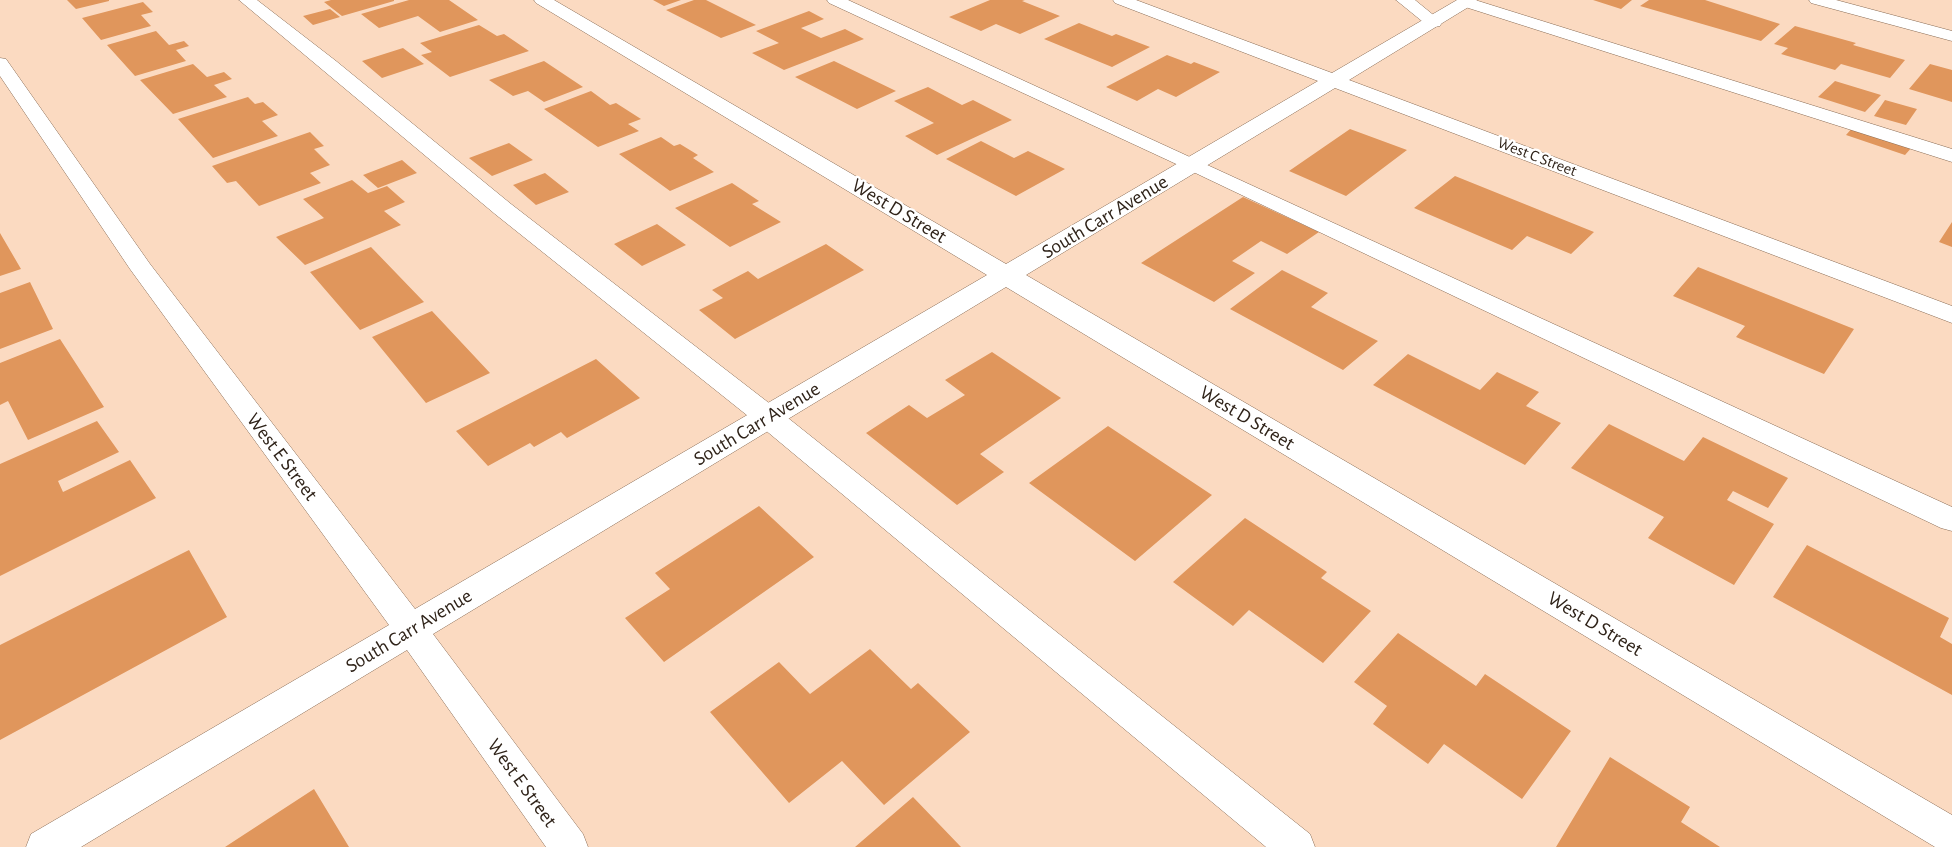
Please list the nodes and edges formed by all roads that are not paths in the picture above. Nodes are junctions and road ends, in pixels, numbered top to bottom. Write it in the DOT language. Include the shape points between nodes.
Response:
graph roads {
  1 [pos="247,0"];
  2 [pos="542,0"];
  3 [pos="835,0"];
  4 [pos="1121,0"];
  5 [pos="1404,0"];
  6 [pos="1817,0"];
  7 [pos="1467,1"];
  8 [pos="1434,22"];
  9 [pos="1952,36"];
  10 [pos="0,64"];
  11 [pos="1335,81"];
  12 [pos="1952,156"];
  13 [pos="1194,165"];
  14 [pos="1007,276"];
  15 [pos="1952,315"];
  16 [pos="768,417"];
  17 [pos="1952,520"];
  18 [pos="411,629"];
  19 [pos="1952,836"];
  20 [pos="44,847"];
  21 [pos="569,847"];
  22 [pos="1296,847"];
  1 -- 16 [label="street" via="503,209"];
  2 -- 14 [label="street, West D Street"];
  3 -- 13 [label="street"];
  4 -- 11 [label="street, West C Street"];
  5 -- 8 [label="street"];
  6 -- 9 [label="street"];
  7 -- 8 [label="street, South Carr Avenue"];
  7 -- 12 [label="street"];
  8 -- 11 [label="street, South Carr Avenue"];
  10 -- 18 [label="street, West E Street" via="142,269"];
  11 -- 13 [label="street, South Carr Avenue"];
  11 -- 15 [label="street, West C Street"];
  13 -- 14 [label="street, South Carr Avenue"];
  13 -- 17 [label="street"];
  14 -- 16 [label="street, South Carr Avenue"];
  14 -- 19 [label="street, West D Street"];
  16 -- 18 [label="street, South Carr Avenue"];
  16 -- 22 [label="street"];
  18 -- 20 [label="street, South Carr Avenue"];
  18 -- 21 [label="street, West E Street"];
}
